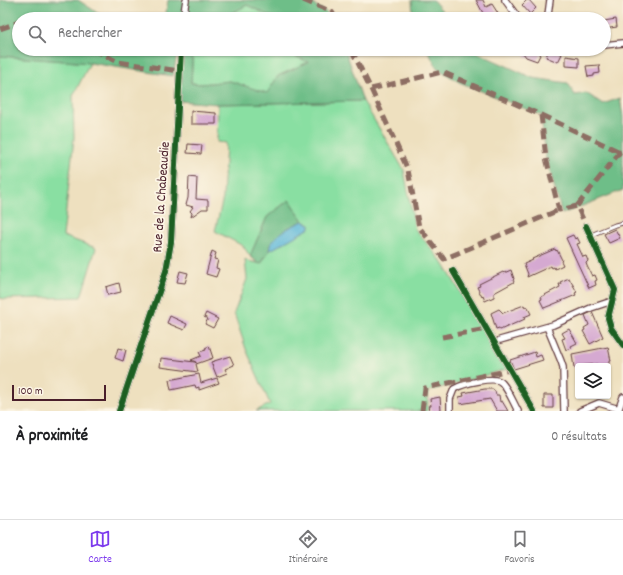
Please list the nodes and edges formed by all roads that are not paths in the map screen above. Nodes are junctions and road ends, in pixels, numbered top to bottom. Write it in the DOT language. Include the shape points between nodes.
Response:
graph roads {
  1 [pos="186,0"];
  2 [pos="505,0"];
  3 [pos="550,0"];
  4 [pos="184,12"];
  5 [pos="514,12"];
  6 [pos="547,12"];
  7 [pos="623,43"];
  8 [pos="611,44"];
  9 [pos="181,56"];
  10 [pos="623,223"];
  11 [pos="586,226"];
  12 [pos="591,235"];
  13 [pos="453,271"];
  14 [pos="612,301"];
  15 [pos="547,327"];
  16 [pos="500,340"];
  17 [pos="623,345"];
  18 [pos="623,397"];
  19 [pos="619,410"];
  20 [pos="119,411"];
  21 [pos="450,411"];
  22 [pos="518,411"];
  23 [pos="534,411"];
  24 [pos="564,411"];
  25 [pos="580,411"];
  1 -- 4 [label="street"];
  2 -- 5 [label="street"];
  3 -- 6 [label="street"];
  7 -- 8 [label="street"];
  9 -- 20 [label="street, Rue de la Chabeaudie" via="171,242 166,271"];
  10 -- 12 [label="lane"];
  11 -- 12 [label="street"];
  12 -- 14 [label="street" via="615,290"];
  13 -- 23 [label="street"];
  14 -- 15 [label="street"];
  14 -- 17 [label="street" via="609,324"];
  15 -- 16 [label="street"];
  15 -- 24 [label="street" via="563,367"];
  18 -- 19 [label="street"];
  19 -- 25 [label="street" via="599,403"];
  21 -- 22 [label="street" via="450,399 454,389 464,384 497,380 502,382"];
}
